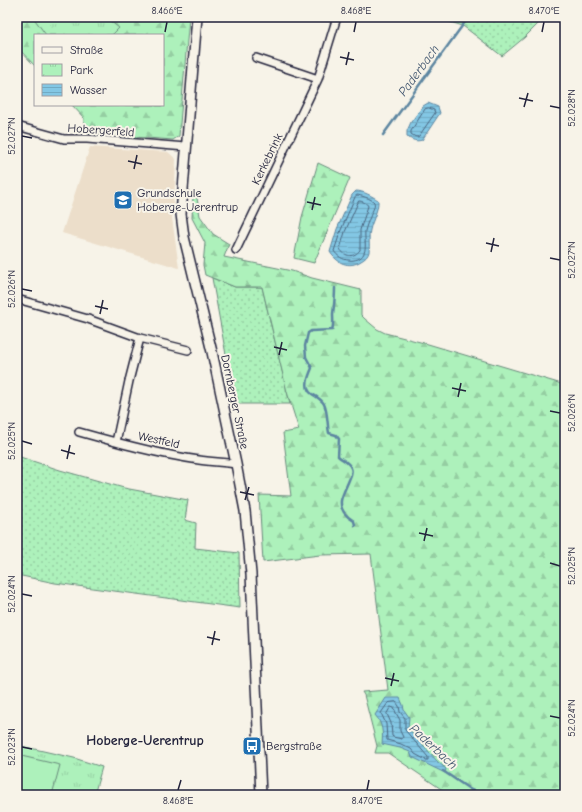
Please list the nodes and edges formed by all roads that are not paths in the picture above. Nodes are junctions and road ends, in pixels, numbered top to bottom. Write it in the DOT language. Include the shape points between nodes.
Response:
graph roads {
  1 [pos="197,17"];
  2 [pos="337,17"];
  3 [pos="256,58"];
  4 [pos="318,78"];
  5 [pos="17,126"];
  6 [pos="186,147"];
  7 [pos="236,250"];
  8 [pos="17,299"];
  9 [pos="140,338"];
  10 [pos="188,350"];
  11 [pos="79,432"];
  12 [pos="116,442"];
  13 [pos="236,464"];
  14 [pos="261,795"];
  1 -- 6 [label="street, Dornberger Straße"];
  2 -- 4 [label="street, Kerkebrink"];
  3 -- 4 [label="street"];
  4 -- 7 [label="street, Kerkebrink"];
  5 -- 6 [label="street, Hobergerfeld" via="64,139"];
  6 -- 13 [label="street, Dornberger Straße" via="181,208 184,237"];
  8 -- 9 [label="street" via="88,319"];
  9 -- 10 [label="street"];
  9 -- 12 [label="street"];
  11 -- 12 [label="street, Westfeld"];
  12 -- 13 [label="street, Westfeld" via="158,452"];
  13 -- 14 [label="street, Dornberger Straße" via="245,511 251,574"];
}
